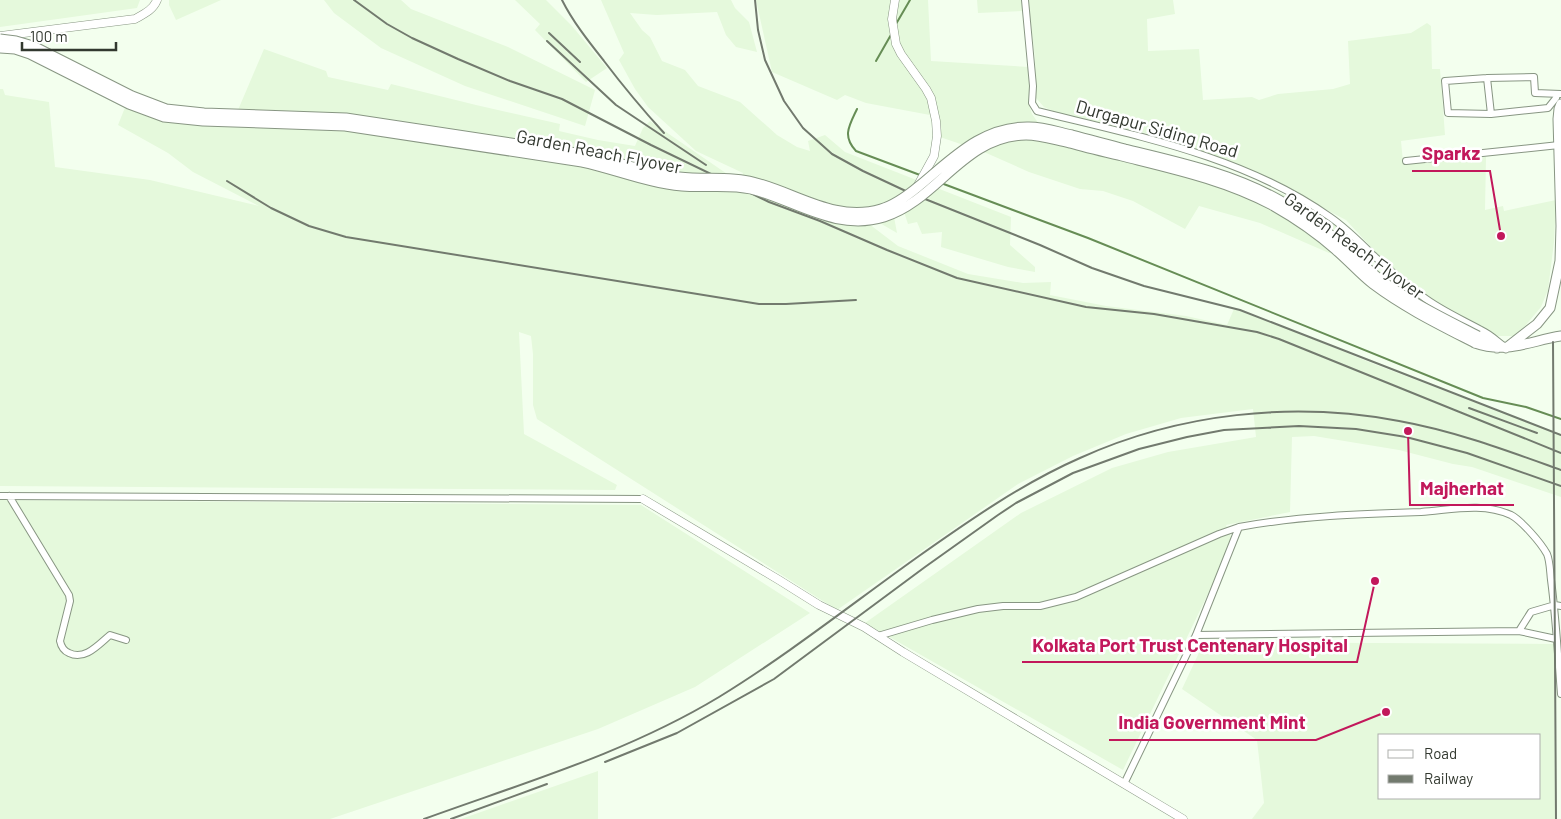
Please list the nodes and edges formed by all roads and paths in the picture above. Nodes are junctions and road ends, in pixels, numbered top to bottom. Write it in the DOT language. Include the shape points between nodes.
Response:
graph roads {
  1 [pos="157,0"];
  2 [pos="896,0"];
  3 [pos="1025,0"];
  4 [pos="0,38"];
  5 [pos="0,48"];
  6 [pos="1487,78"];
  7 [pos="1559,94"];
  8 [pos="1561,104"];
  9 [pos="1491,114"];
  10 [pos="1559,145"];
  11 [pos="1406,161"];
  12 [pos="916,188"];
  13 [pos="1561,336"];
  14 [pos="1477,340"];
  15 [pos="1502,348"];
  16 [pos="0,496"];
  17 [pos="9,496"];
  18 [pos="643,500"];
  19 [pos="1239,527"];
  20 [pos="1558,605"];
  21 [pos="1518,631"];
  22 [pos="1196,635"];
  23 [pos="878,636"];
  24 [pos="1556,639"];
  25 [pos="126,640"];
  26 [pos="1561,694"];
  27 [pos="1124,784"];
  28 [pos="1183,819"];
  1 -- 4 [label="street" via="146,14 134,18"];
  2 -- 12 [label="street" via="892,19 896,44 931,98 936,121 934,156"];
  3 -- 15 [label="street, Durgapur Siding Road" via="1032,103 1037,111 1168,144 1229,164 1286,190 1351,233 1422,297 1486,333"];
  4 -- 12 [label="main road, Garden Reach Flyover, bridge" via="33,46 132,96 173,110 323,116 388,124 583,154 683,178 751,181 844,212 878,210 894,204"];
  5 -- 14 [label="main road, Garden Reach Flyover, bridge" via="30,54 129,104 164,117 323,124 376,130 582,162 656,182 749,189 818,214 852,221 881,218 898,211 973,152 994,141 1019,136 1047,137 1206,178 1273,206 1314,232 1371,282 1411,310"];
  6 -- 7 [label="street" via="1534,77 1535,93"];
  6 -- 9 [label="street"];
  6 -- 9 [label="street" via="1445,81 1448,113"];
  7 -- 9 [label="street" via="1548,108"];
  8 -- 10 [label="main road"];
  10 -- 11 [label="street"];
  10 -- 15 [label="main road" via="1560,260 1550,308 1537,324"];
  12 -- 14 [label="main road, Garden Reach Flyover, bridge" via="976,141 1018,127 1049,130 1208,170 1251,186 1302,214 1377,276"];
  13 -- 15 [label="main road"];
  14 -- 15 [label="main road, Garden Reach Flyover" via="1488,347"];
  16 -- 17 [label="street"];
  17 -- 18 [label="street"];
  17 -- 25 [label="street" via="69,595 61,646 78,656 86,654 110,635"];
  18 -- 23 [label="street" via="819,605"];
  19 -- 20 [label="street" via="1344,514 1487,508 1511,516 1536,539 1547,555"];
  19 -- 22 [label="street"];
  19 -- 23 [label="street" via="1060,601 1040,606 978,609"];
  20 -- 21 [label="street" via="1531,612"];
  20 -- 24 [label="street"];
  21 -- 22 [label="street"];
  21 -- 24 [label="street"];
  22 -- 27 [label="street"];
  23 -- 27 [label="street"];
  24 -- 26 [label="street"];
  27 -- 28 [label="street"];
}
